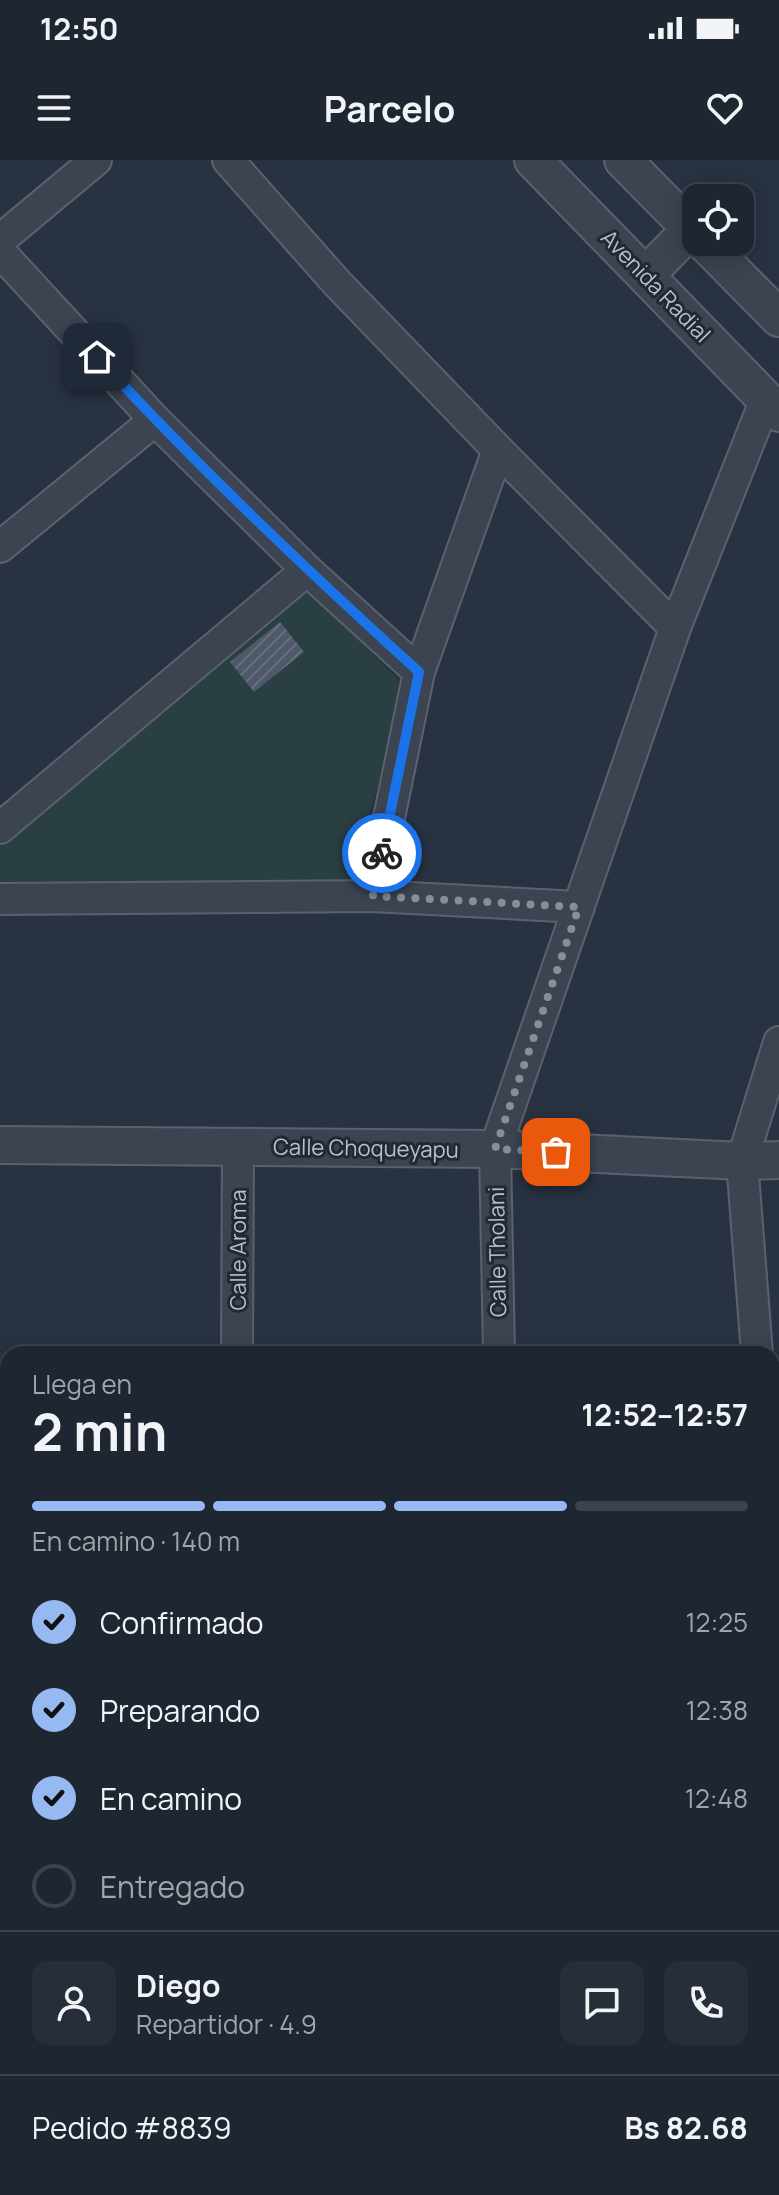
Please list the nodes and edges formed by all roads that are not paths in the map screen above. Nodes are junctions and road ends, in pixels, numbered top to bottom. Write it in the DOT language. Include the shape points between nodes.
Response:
graph roads {
  1 [pos="96,160"];
  2 [pos="228,160"];
  3 [pos="533,160"];
  4 [pos="623,160"];
  5 [pos="682,220"];
  6 [pos="0,240"];
  7 [pos="682,247"];
  8 [pos="0,252"];
  9 [pos="718,256"];
  10 [pos="646,275"];
  11 [pos="779,318"];
  12 [pos="772,406"];
  13 [pos="155,420"];
  14 [pos="498,450"];
  15 [pos="0,547"];
  16 [pos="307,570"];
  17 [pos="675,628"];
  18 [pos="419,672"];
  19 [pos="0,828"];
  20 [pos="373,896"];
  21 [pos="0,899"];
  22 [pos="579,907"];
  23 [pos="779,1042"];
  24 [pos="0,1145"];
  25 [pos="238,1146"];
  26 [pos="495,1149"];
  27 [pos="779,1160"];
  28 [pos="742,1161"];
  29 [pos="237,1346"];
  30 [pos="499,1346"];
  31 [pos="756,1346"];
  1 -- 6 [label="street"];
  2 -- 14 [label="street" via="337,283"];
  3 -- 10 [label="street, Avenida Radial"];
  4 -- 5 [label="street"];
  7 -- 10 [label="street"];
  8 -- 13 [label="street"];
  9 -- 11 [label="street"];
  10 -- 12 [label="street, Avenida Radial"];
  12 -- 17 [label="street"];
  13 -- 15 [label="street"];
  13 -- 16 [label="street"];
  14 -- 17 [label="street"];
  14 -- 18 [label="street"];
  16 -- 18 [label="street"];
  16 -- 19 [label="street"];
  17 -- 22 [label="street"];
  18 -- 20 [label="street"];
  20 -- 21 [label="street"];
  20 -- 22 [label="street"];
  22 -- 26 [label="street"];
  23 -- 28 [label="street"];
  24 -- 25 [label="street, Calle Choqueyapu"];
  25 -- 26 [label="street, Calle Choqueyapu"];
  25 -- 29 [label="street, Calle Aroma"];
  26 -- 28 [label="street, Calle Choqueyapu"];
  26 -- 30 [label="street, Calle Tholani"];
  27 -- 28 [label="street, Calle Choqueyapu"];
  28 -- 31 [label="street"];
}
